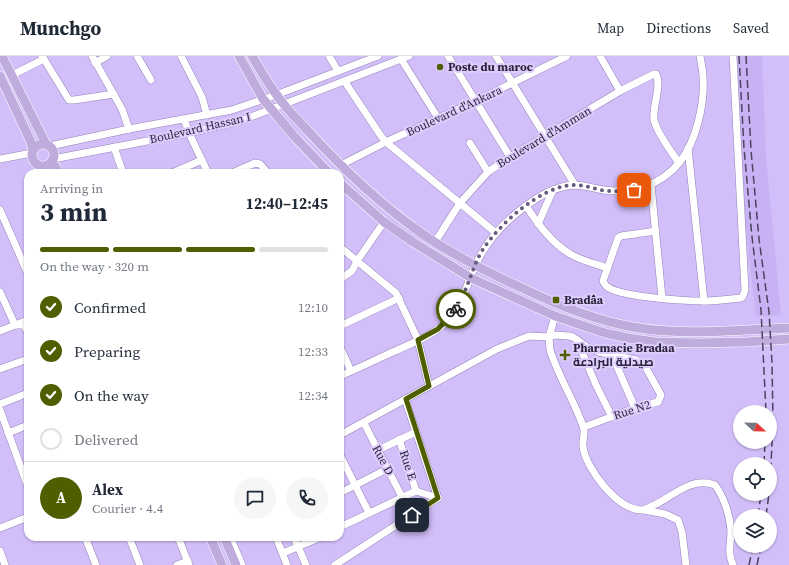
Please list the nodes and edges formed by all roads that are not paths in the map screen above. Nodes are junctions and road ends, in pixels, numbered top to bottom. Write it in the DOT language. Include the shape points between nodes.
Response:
graph roads {
  1 [pos="2,56"];
  2 [pos="108,56"];
  3 [pos="137,56"];
  4 [pos="181,56"];
  5 [pos="239,56"];
  6 [pos="252,56"];
  7 [pos="329,56"];
  8 [pos="378,56"];
  9 [pos="409,56"];
  10 [pos="448,56"];
  11 [pos="496,56"];
  12 [pos="567,56"];
  13 [pos="600,56"];
  14 [pos="700,56"];
  15 [pos="733,56"];
  16 [pos="43,57"];
  17 [pos="93,59"];
  18 [pos="401,59"];
  19 [pos="338,71"];
  20 [pos="12,75"];
  21 [pos="0,76"];
  22 [pos="151,80"];
  23 [pos="345,82"];
  24 [pos="512,83"];
  25 [pos="620,91"];
  26 [pos="114,94"];
  27 [pos="276,95"];
  28 [pos="263,99"];
  29 [pos="476,101"];
  30 [pos="284,104"];
  31 [pos="271,109"];
  32 [pos="208,115"];
  33 [pos="438,118"];
  34 [pos="184,120"];
  35 [pos="129,129"];
  36 [pos="189,134"];
  37 [pos="546,136"];
  38 [pos="386,142"];
  39 [pos="470,143"];
  40 [pos="48,145"];
  41 [pos="116,147"];
  42 [pos="688,148"];
  43 [pos="32,152"];
  44 [pos="510,157"];
  45 [pos="0,159"];
  46 [pos="53,160"];
  47 [pos="202,160"];
  48 [pos="679,163"];
  49 [pos="37,165"];
  50 [pos="341,165"];
  51 [pos="40,169"];
  52 [pos="57,169"];
  53 [pos="124,169"];
  54 [pos="181,169"];
  55 [pos="206,169"];
  56 [pos="241,169"];
  57 [pos="264,169"];
  58 [pos="324,169"];
  59 [pos="488,172"];
  60 [pos="574,185"];
  61 [pos="651,185"];
  62 [pos="344,187"];
  63 [pos="554,190"];
  64 [pos="460,203"];
  65 [pos="526,206"];
  66 [pos="0,210"];
  67 [pos="384,222"];
  68 [pos="538,224"];
  69 [pos="3,225"];
  70 [pos="656,231"];
  71 [pos="496,233"];
  72 [pos="435,242"];
  73 [pos="344,250"];
  74 [pos="357,261"];
  75 [pos="24,266"];
  76 [pos="475,266"];
  77 [pos="607,268"];
  78 [pos="344,276"];
  79 [pos="471,278"];
  80 [pos="0,292"];
  81 [pos="399,298"];
  82 [pos="662,298"];
  83 [pos="704,301"];
  84 [pos="555,316"];
  85 [pos="24,324"];
  86 [pos="344,324"];
  87 [pos="15,325"];
  88 [pos="789,328"];
  89 [pos="0,331"];
  90 [pos="549,337"];
  91 [pos="789,339"];
  92 [pos="418,340"];
  93 [pos="577,340"];
  94 [pos="612,355"];
  95 [pos="344,356"];
  96 [pos="24,360"];
  97 [pos="0,369"];
  98 [pos="351,371"];
  99 [pos="344,374"];
  100 [pos="429,386"];
  101 [pos="24,395"];
  102 [pos="406,399"];
  103 [pos="0,404"];
  104 [pos="635,408"];
  105 [pos="0,410"];
  106 [pos="612,417"];
  107 [pos="364,423"];
  108 [pos="24,427"];
  109 [pos="584,427"];
  110 [pos="416,432"];
  111 [pos="8,433"];
  112 [pos="344,433"];
  113 [pos="399,439"];
  114 [pos="378,450"];
  115 [pos="344,463"];
  116 [pos="387,469"];
  117 [pos="24,476"];
  118 [pos="355,486"];
  119 [pos="344,491"];
  120 [pos="416,491"];
  121 [pos="402,497"];
  122 [pos="438,498"];
  123 [pos="644,510"];
  124 [pos="369,513"];
  125 [pos="24,519"];
  126 [pos="344,525"];
  127 [pos="0,528"];
  128 [pos="87,541"];
  129 [pos="131,541"];
  130 [pos="180,541"];
  131 [pos="212,541"];
  132 [pos="226,541"];
  133 [pos="232,541"];
  134 [pos="278,541"];
  135 [pos="296,541"];
  136 [pos="311,541"];
  137 [pos="299,546"];
  138 [pos="0,551"];
  139 [pos="283,553"];
  140 [pos="189,563"];
  141 [pos="5,565"];
  142 [pos="96,565"];
  143 [pos="140,565"];
  144 [pos="177,565"];
  145 [pos="222,565"];
  146 [pos="236,565"];
  147 [pos="242,565"];
  148 [pos="287,565"];
  149 [pos="306,565"];
  150 [pos="335,565"];
  151 [pos="686,565"];
  152 [pos="733,565"];
  1 -- 20 [label="main road"];
  2 -- 17 [label="street"];
  3 -- 22 [label="street"];
  4 -- 32 [label="street" via="202,97"];
  5 -- 28 [label="main road"];
  6 -- 27 [label="main road"];
  7 -- 19 [label="street"];
  8 -- 19 [label="street, Boulevard Hassan I"];
  9 -- 18 [label="street, Boulevard Hassan I"];
  10 -- 29 [label="street"];
  11 -- 24 [label="street"];
  12 -- 24 [label="street, Boulevard d'Ankara"];
  13 -- 25 [label="street"];
  14 -- 42 [label="street" via="703,78 701,108"];
  15 -- 83 [label="street" via="745,290 741,298"];
  16 -- 20 [label="street"];
  16 -- 26 [label="street" via="70,100"];
  17 -- 26 [label="street"];
  18 -- 23 [label="street, Boulevard Hassan I"];
  18 -- 33 [label="street"];
  19 -- 27 [label="street, Boulevard Hassan I"];
  20 -- 40 [label="main road"];
  21 -- 43 [label="main road" via="31,142"];
  23 -- 30 [label="street, Boulevard Hassan I"];
  23 -- 38 [label="street"];
  24 -- 29 [label="street, Boulevard d'Ankara"];
  24 -- 37 [label="street"];
  25 -- 37 [label="street, Boulevard d'Amman"];
  25 -- 48 [label="street, Boulevard d'Amman" via="656,74 658,79 654,122"];
  26 -- 35 [label="street"];
  27 -- 28 [label="street, Boulevard Hassan I"];
  27 -- 30 [label="main road"];
  28 -- 31 [label="main road"];
  28 -- 32 [label="street, Boulevard Hassan I"];
  29 -- 33 [label="street, Boulevard d'Ankara"];
  29 -- 44 [label="street"];
  30 -- 31 [label="street, Boulevard Hassan I"];
  30 -- 50 [label="main road"];
  31 -- 36 [label="street, Boulevard Hassan I" via="243,120"];
  31 -- 58 [label="main road"];
  32 -- 34 [label="street, Boulevard Hassan I"];
  33 -- 38 [label="street, Boulevard d'Ankara"];
  34 -- 35 [label="street, Boulevard Hassan I"];
  34 -- 36 [label="street"];
  35 -- 40 [label="street, Boulevard Hassan I"];
  36 -- 41 [label="street, Boulevard Hassan I"];
  36 -- 47 [label="street"];
  37 -- 44 [label="street, Boulevard d'Amman"];
  37 -- 60 [label="street"];
  38 -- 50 [label="street, Boulevard d'Ankara"];
  38 -- 64 [label="street"];
  39 -- 59 [label="street"];
  40 -- 43 [label="main road" via="37,145"];
  40 -- 46 [label="main road" via="54,152"];
  41 -- 46 [label="street, Boulevard Hassan I"];
  41 -- 53 [label="street"];
  42 -- 48 [label="street"];
  42 -- 83 [label="street"];
  43 -- 45 [label="street"];
  43 -- 49 [label="main road" via="33,161"];
  44 -- 59 [label="street, Boulevard d'Amman"];
  46 -- 49 [label="main road" via="48,165"];
  46 -- 52 [label="main road"];
  47 -- 54 [label="street"];
  47 -- 55 [label="street"];
  48 -- 61 [label="street"];
  49 -- 51 [label="main road"];
  50 -- 72 [label="main road" via="379,201"];
  56 -- 57 [label="street" via="255,163"];
  59 -- 64 [label="street, Boulevard d'Amman"];
  60 -- 61 [label="street" via="618,192"];
  60 -- 63 [label="street"];
  61 -- 70 [label="street"];
  62 -- 67 [label="main road"];
  63 -- 65 [label="street"];
  63 -- 68 [label="street"];
  64 -- 71 [label="street"];
  64 -- 72 [label="street, Boulevard d'Amman"];
  65 -- 68 [label="street"];
  65 -- 71 [label="street"];
  66 -- 69 [label="street"];
  67 -- 74 [label="street"];
  67 -- 79 [label="main road"];
  68 -- 77 [label="street" via="559,246 573,255"];
  69 -- 75 [label="street"];
  70 -- 77 [label="street" via="620,237"];
  70 -- 82 [label="street"];
  71 -- 76 [label="street" via="482,251"];
  72 -- 76 [label="main road"];
  73 -- 74 [label="street"];
  74 -- 78 [label="street" via="352,271"];
  74 -- 81 [label="street" via="392,288"];
  76 -- 79 [label="street"];
  76 -- 88 [label="main road" via="561,306 633,327 700,332"];
  77 -- 82 [label="street" via="603,280 607,287 618,292"];
  79 -- 84 [label="main road"];
  79 -- 92 [label="street" via="454,313 438,329"];
  80 -- 87 [label="street"];
  81 -- 86 [label="street"];
  81 -- 92 [label="street"];
  82 -- 83 [label="street"];
  84 -- 90 [label="street"];
  84 -- 91 [label="main road" via="605,334 655,342"];
  85 -- 87 [label="street"];
  87 -- 89 [label="street"];
  90 -- 93 [label="street, Rue N2" via="564,335"];
  90 -- 100 [label="street, Rue N2" via="525,336"];
  90 -- 109 [label="street" via="552,358"];
  92 -- 98 [label="street"];
  92 -- 100 [label="street"];
  93 -- 94 [label="street, Rue N2" via="590,349"];
  93 -- 106 [label="street"];
  94 -- 104 [label="street"];
  94 -- 104 [label="street, Rue N2" via="636,360 645,366 661,395 658,402"];
  95 -- 98 [label="street"];
  96 -- 97 [label="street"];
  98 -- 99 [label="street"];
  100 -- 102 [label="street, Rue N2"];
  101 -- 103 [label="street"];
  102 -- 107 [label="street, Rue N2"];
  102 -- 110 [label="street"];
  104 -- 106 [label="street, Rue N2"];
  105 -- 111 [label="street"];
  106 -- 109 [label="street, Rue N2"];
  107 -- 112 [label="street, Rue N2"];
  107 -- 114 [label="street, Rue D"];
  108 -- 111 [label="street"];
  109 -- 123 [label="street" via="583,447 604,487 628,507"];
  110 -- 113 [label="street"];
  110 -- 122 [label="street"];
  111 -- 117 [label="street"];
  113 -- 114 [label="street"];
  113 -- 120 [label="street, Rue E"];
  114 -- 116 [label="street, Rue D"];
  115 -- 118 [label="street"];
  116 -- 118 [label="street"];
  116 -- 121 [label="street, Rue D"];
  118 -- 119 [label="street"];
  118 -- 124 [label="street"];
  120 -- 121 [label="street"];
  120 -- 122 [label="street"];
  121 -- 124 [label="street"];
  122 -- 150 [label="street"];
  123 -- 151 [label="street" via="665,514 678,520"];
  123 -- 152 [label="street" via="693,483 715,485 728,514 731,529 729,554"];
  124 -- 126 [label="street"];
  125 -- 127 [label="street"];
  128 -- 142 [label="street"];
  129 -- 143 [label="street"];
  130 -- 140 [label="street"];
  131 -- 145 [label="main road"];
  132 -- 146 [label="main road"];
  133 -- 147 [label="street"];
  134 -- 139 [label="street"];
  135 -- 137 [label="street"];
  136 -- 137 [label="street"];
  137 -- 139 [label="street"];
  137 -- 149 [label="street"];
  138 -- 141 [label="street"];
  139 -- 148 [label="street"];
  140 -- 144 [label="street"];
}
